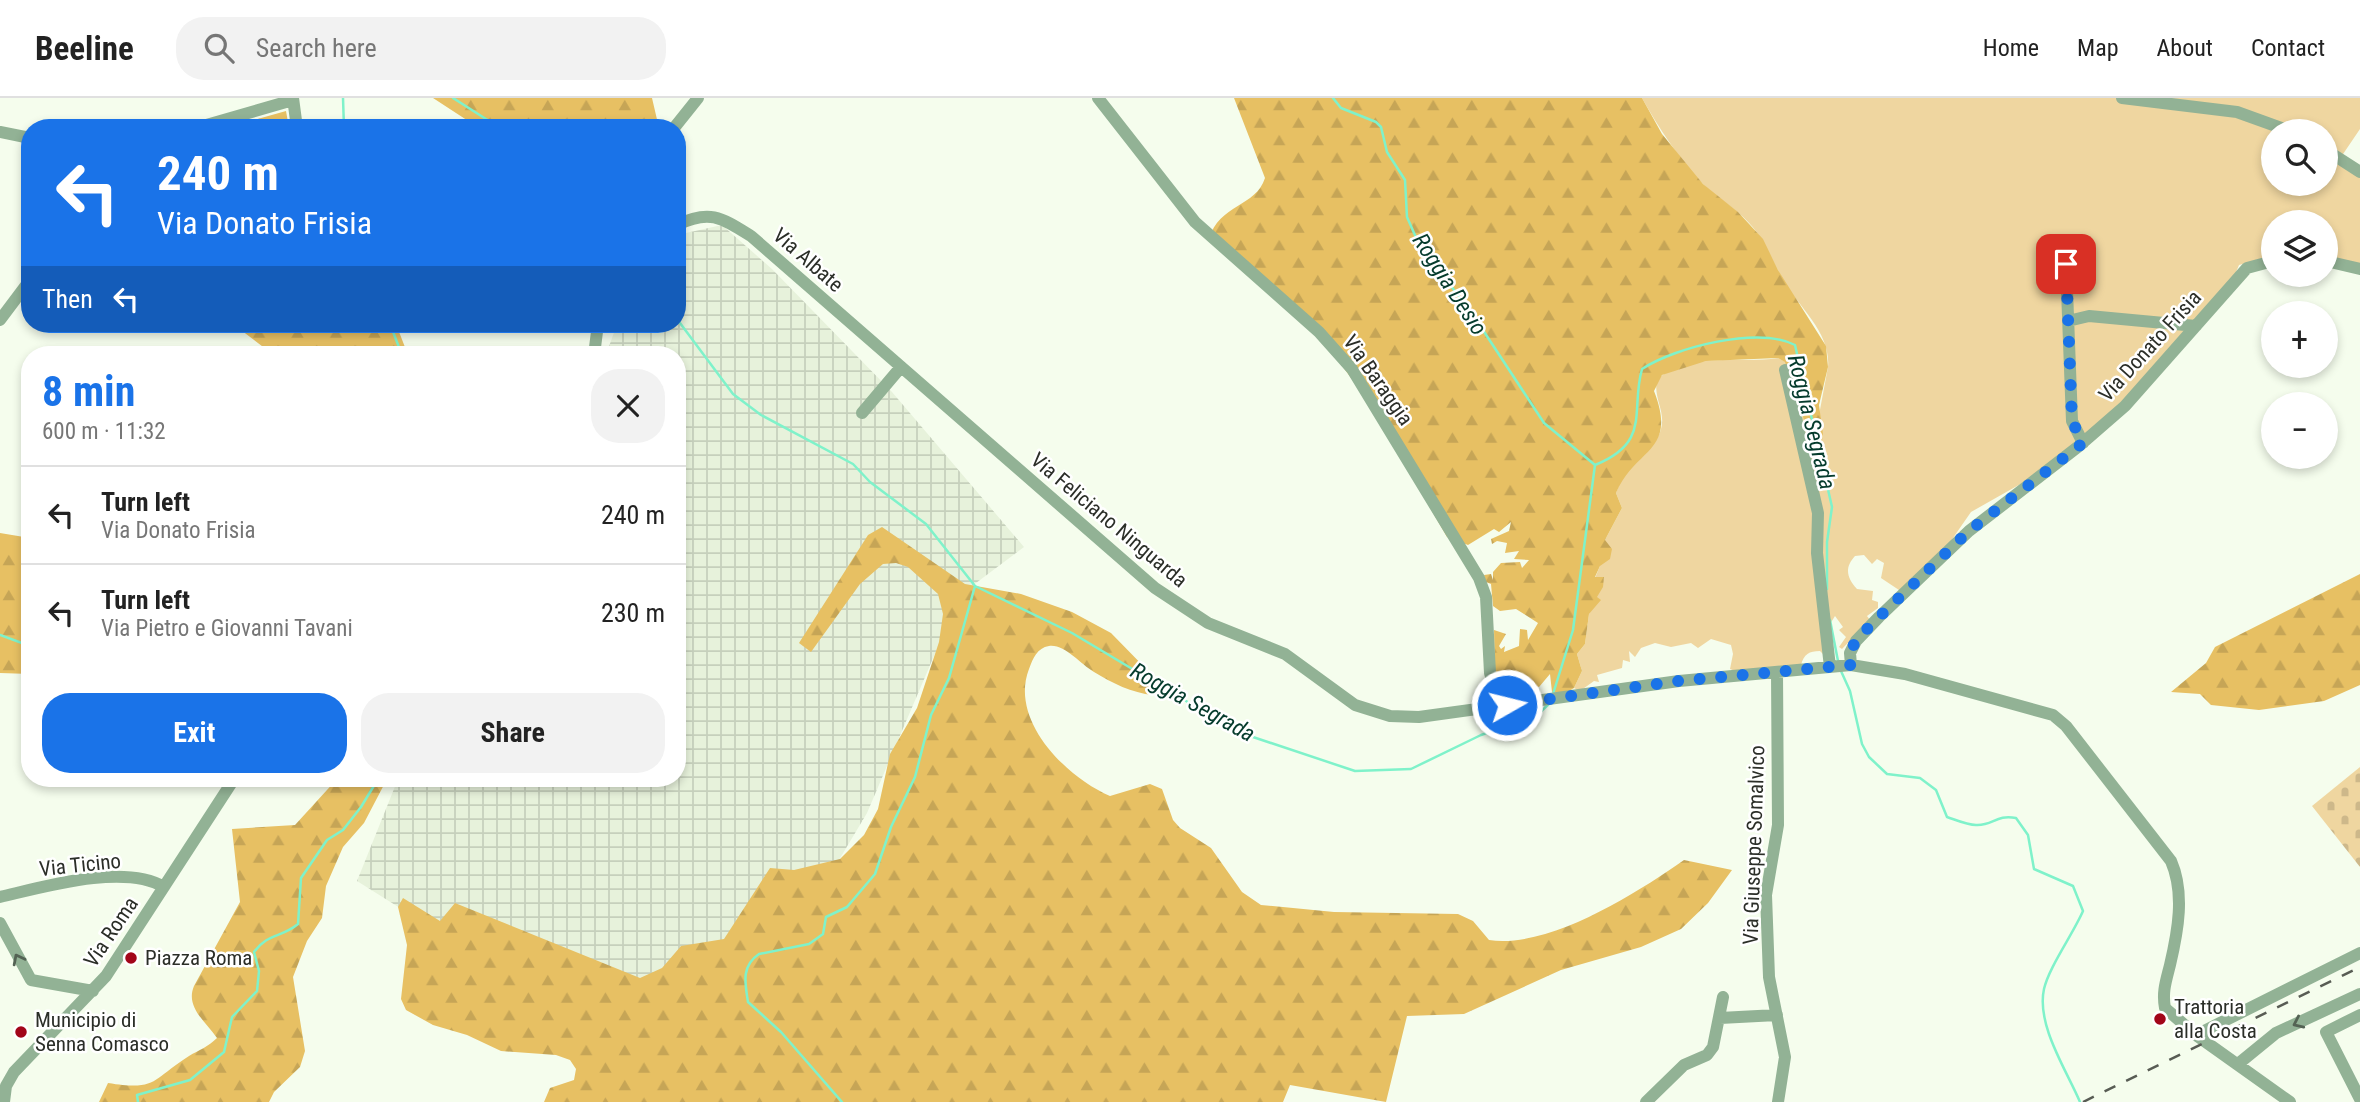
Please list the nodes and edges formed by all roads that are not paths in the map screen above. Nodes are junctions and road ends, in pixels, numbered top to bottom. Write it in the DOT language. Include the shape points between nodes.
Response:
graph roads {
  1 [pos="698,98"];
  2 [pos="1098,98"];
  3 [pos="2122,98"];
  4 [pos="293,99"];
  5 [pos="226,119"];
  6 [pos="296,119"];
  7 [pos="681,119"];
  8 [pos="2261,120"];
  9 [pos="0,132"];
  10 [pos="21,136"];
  11 [pos="2338,158"];
  12 [pos="2360,172"];
  13 [pos="686,220"];
  14 [pos="2066,264"];
  15 [pos="2261,264"];
  16 [pos="2338,264"];
  17 [pos="2360,269"];
  18 [pos="21,292"];
  19 [pos="0,320"];
  20 [pos="2068,321"];
  21 [pos="2196,326"];
  22 [pos="901,367"];
  23 [pos="1785,370"];
  24 [pos="862,413"];
  25 [pos="2083,443"];
  26 [pos="1840,666"];
  27 [pos="1777,672"];
  28 [pos="1507,705"];
  29 [pos="229,787"];
  30 [pos="164,887"];
  31 [pos="0,897"];
  32 [pos="0,923"];
  33 [pos="2360,953"];
  34 [pos="93,991"];
  35 [pos="2360,994"];
  36 [pos="1723,997"];
  37 [pos="1777,1015"];
  38 [pos="2360,1015"];
  39 [pos="1720,1018"];
  40 [pos="2196,1035"];
  41 [pos="2238,1064"];
  42 [pos="3,1096"];
  43 [pos="2360,1099"];
  44 [pos="1646,1102"];
  45 [pos="1779,1102"];
  46 [pos="2290,1102"];
  1 -- 7 [label="street"];
  2 -- 28 [label="street, Via Baraggia" via="1195,222 1319,332 1352,369 1479,578 1486,597 1490,673"];
  3 -- 8 [label="street" via="2237,111"];
  4 -- 5 [label="street"];
  4 -- 6 [label="street"];
  9 -- 10 [label="street"];
  11 -- 12 [label="street"];
  13 -- 22 [label="street, Via Albate" via="697,215 724,220 751,236"];
  14 -- 20 [label="street"];
  15 -- 21 [label="street, Via Donato Frisia" via="2247,268"];
  16 -- 17 [label="street"];
  18 -- 19 [label="street"];
  20 -- 21 [label="street" via="2089,316"];
  20 -- 25 [label="street" via="2072,421"];
  21 -- 25 [label="street, Via Donato Frisia" via="2124,406"];
  22 -- 24 [label="street"];
  22 -- 28 [label="street, Via Feliciano Ninguarda" via="1155,589 1208,623 1285,654 1355,705 1390,716 1419,717"];
  23 -- 26 [label="street" via="1818,513 1817,553"];
  25 -- 26 [label="street, Via Donato Frisia" via="1969,531 1856,640"];
  26 -- 27 [label="street, Via Feliciano Ninguarda"];
  26 -- 40 [label="street, Via Feliciano Ninguarda" via="1905,674 2036,708 2066,726 2171,861 2177,875 2178,926 2163,999 2165,1008"];
  27 -- 28 [label="street, Via Feliciano Ninguarda"];
  27 -- 37 [label="street, Via Giuseppe Somalvico" via="1778,825 1766,895 1769,977"];
  29 -- 30 [label="street, Via Roma"];
  30 -- 31 [label="street, Via Ticino" via="150,880 101,878"];
  30 -- 34 [label="street, Via Roma"];
  34 -- 32 [label="street, one-way" via="31,980"];
  33 -- 40 [label="street"];
  34 -- 42 [label="street, Via Roma" via="14,1072"];
  35 -- 41 [label="street, one-way" via="2276,1033"];
  36 -- 39 [label="street"];
  37 -- 39 [label="street"];
  37 -- 45 [label="street, Via Giuseppe Somalvico" via="1785,1057"];
  38 -- 43 [label="street" via="2326,1032"];
  39 -- 44 [label="street" via="1707,1055 1684,1065"];
  40 -- 41 [label="street, Via Feliciano Ninguarda"];
  41 -- 46 [label="street, Via Feliciano Ninguarda"];
}
